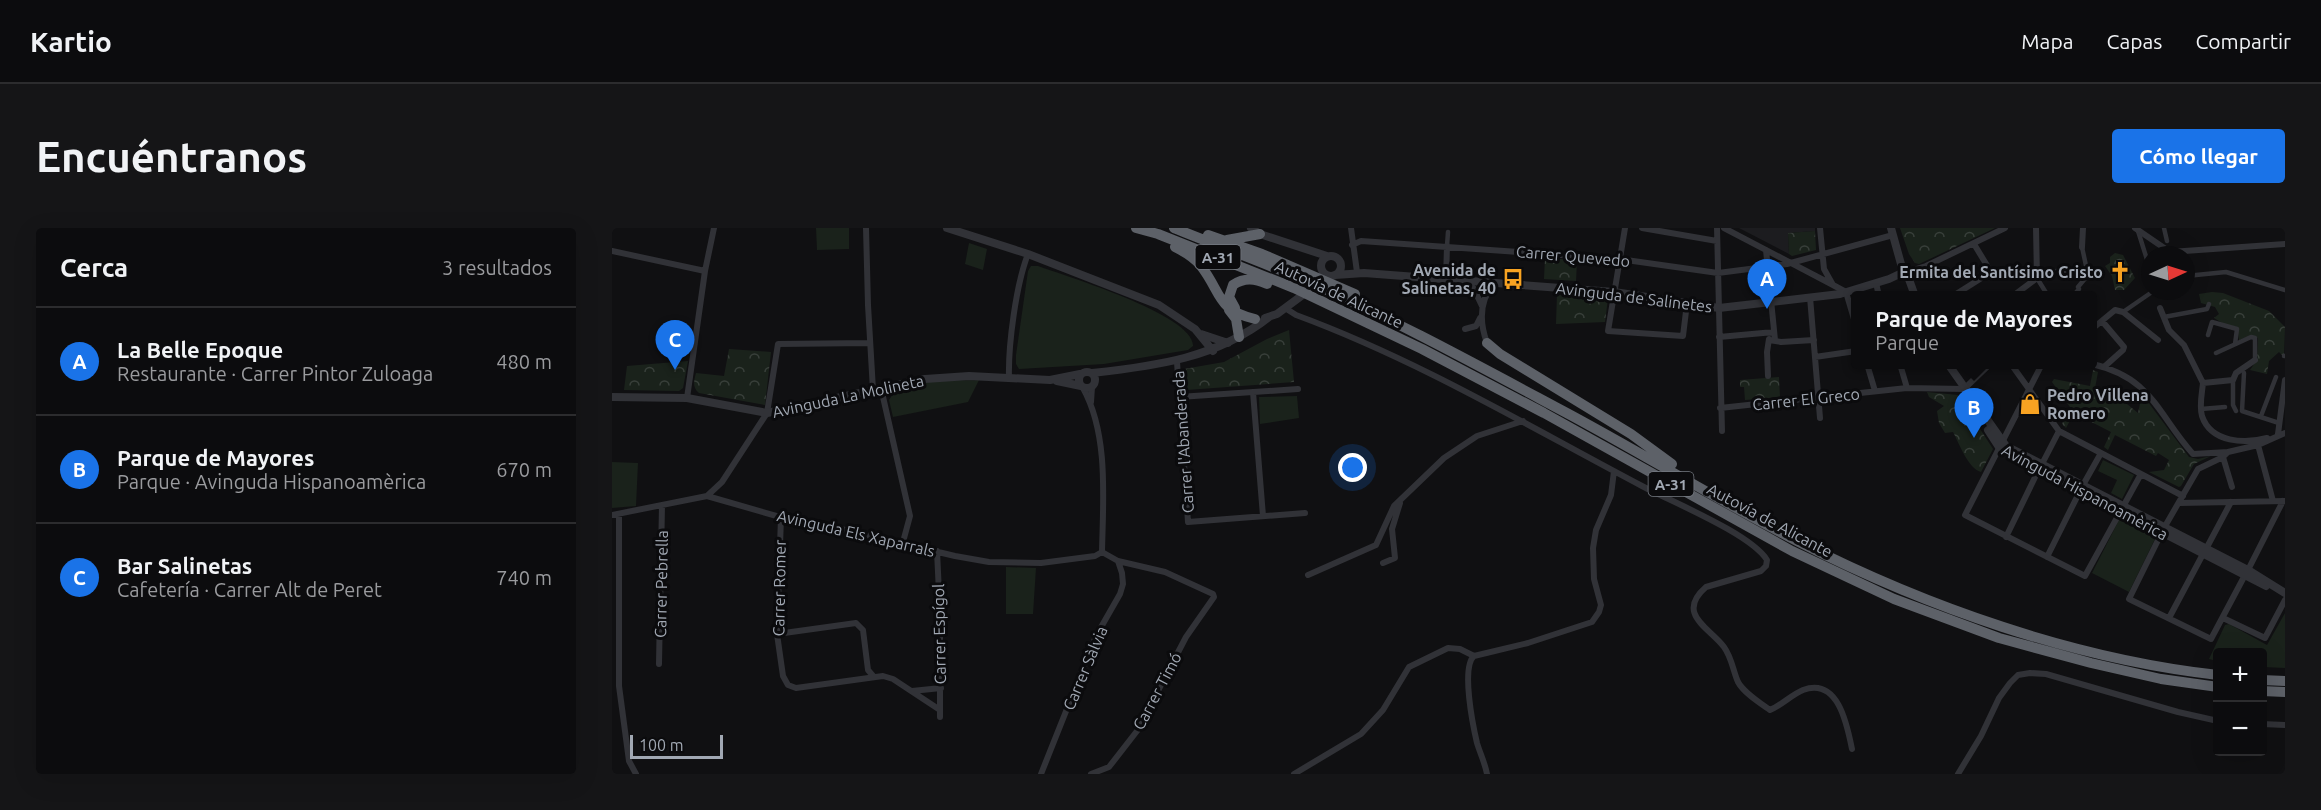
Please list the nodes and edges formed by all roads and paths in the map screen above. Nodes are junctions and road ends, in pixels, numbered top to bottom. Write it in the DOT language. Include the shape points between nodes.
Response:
graph roads {
  1 [pos="714,228"];
  2 [pos="866,228"];
  3 [pos="947,228"];
  4 [pos="1174,228"];
  5 [pos="1188,228"];
  6 [pos="1239,228"];
  7 [pos="1351,228"];
  8 [pos="1625,228"];
  9 [pos="1642,228"];
  10 [pos="1717,228"];
  11 [pos="1724,228"];
  12 [pos="1821,228"];
  13 [pos="2005,228"];
  14 [pos="2036,228"];
  15 [pos="2083,228"];
  16 [pos="2136,228"];
  17 [pos="2164,228"];
  18 [pos="1138,229"];
  19 [pos="1256,231"];
  20 [pos="1892,231"];
  21 [pos="1448,232"];
  22 [pos="1229,239"];
  23 [pos="1717,241"];
  24 [pos="2167,241"];
  25 [pos="1974,244"];
  26 [pos="2285,244"];
  27 [pos="1352,245"];
  28 [pos="1447,246"];
  29 [pos="2142,246"];
  30 [pos="2082,247"];
  31 [pos="1766,250"];
  32 [pos="612,251"];
  33 [pos="1306,251"];
  34 [pos="1028,254"];
  35 [pos="1821,255"];
  36 [pos="1327,256"];
  37 [pos="1619,259"];
  38 [pos="1340,261"];
  39 [pos="1792,263"];
  40 [pos="1768,267"];
  41 [pos="1322,268"];
  42 [pos="1904,269"];
  43 [pos="2078,270"];
  44 [pos="705,271"];
  45 [pos="1360,272"];
  46 [pos="1718,273"];
  47 [pos="2037,275"];
  48 [pos="2195,275"];
  49 [pos="1304,276"];
  50 [pos="1446,279"];
  51 [pos="1467,280"];
  52 [pos="1328,281"];
  53 [pos="1494,283"];
  54 [pos="1876,283"];
  55 [pos="1833,285"];
  56 [pos="2285,290"];
  57 [pos="1292,291"];
  58 [pos="1878,291"];
  59 [pos="1913,291"];
  60 [pos="1961,291"];
  61 [pos="2019,291"];
  62 [pos="2045,291"];
  63 [pos="2077,291"];
  64 [pos="1614,292"];
  65 [pos="1846,292"];
  66 [pos="1355,294"];
  67 [pos="1810,297"];
  68 [pos="2141,300"];
  69 [pos="1771,301"];
  70 [pos="1687,303"];
  71 [pos="2209,304"];
  72 [pos="1482,306"];
  73 [pos="1285,308"];
  74 [pos="1719,308"];
  75 [pos="2160,308"];
  76 [pos="1229,309"];
  77 [pos="1851,309"];
  78 [pos="2123,312"];
  79 [pos="1241,315"];
  80 [pos="1269,317"];
  81 [pos="1481,317"];
  82 [pos="2164,317"];
  83 [pos="1255,319"];
  84 [pos="2102,321"];
  85 [pos="2097,325"];
  86 [pos="1465,329"];
  87 [pos="1771,332"];
  88 [pos="1199,333"];
  89 [pos="2208,335"];
  90 [pos="1239,337"];
  91 [pos="1719,337"];
  92 [pos="1772,340"];
  93 [pos="1814,340"];
  94 [pos="2158,340"];
  95 [pos="870,343"];
  96 [pos="1228,343"];
  97 [pos="1488,343"];
  98 [pos="2235,344"];
  99 [pos="1213,351"];
  100 [pos="1851,352"];
  101 [pos="2216,353"];
  102 [pos="1194,357"];
  103 [pos="1815,357"];
  104 [pos="2255,360"];
  105 [pos="1177,362"];
  106 [pos="2097,365"];
  107 [pos="2104,367"];
  108 [pos="1868,369"];
  109 [pos="1901,369"];
  110 [pos="1951,369"];
  111 [pos="1985,369"];
  112 [pos="2015,369"];
  113 [pos="2039,369"];
  114 [pos="1122,370"];
  115 [pos="1092,373"];
  116 [pos="2244,373"];
  117 [pos="1080,374"];
  118 [pos="1768,375"];
  119 [pos="2276,377"];
  120 [pos="1009,379"];
  121 [pos="1050,380"];
  122 [pos="2233,380"];
  123 [pos="2285,380"];
  124 [pos="2203,383"];
  125 [pos="1088,386"];
  126 [pos="1907,388"];
  127 [pos="877,389"];
  128 [pos="1298,389"];
  129 [pos="2029,389"];
  130 [pos="1965,390"];
  131 [pos="1875,391"];
  132 [pos="1253,392"];
  133 [pos="612,397"];
  134 [pos="1179,397"];
  135 [pos="687,398"];
  136 [pos="1819,398"];
  137 [pos="2226,407"];
  138 [pos="1720,408"];
  139 [pos="2201,409"];
  140 [pos="2236,411"];
  141 [pos="766,413"];
  142 [pos="2261,416"];
  143 [pos="1821,418"];
  144 [pos="1523,421"];
  145 [pos="2279,423"];
  146 [pos="1722,431"];
  147 [pos="2060,431"];
  148 [pos="2282,434"];
  149 [pos="2000,444"];
  150 [pos="2258,445"];
  151 [pos="2101,453"];
  152 [pos="2225,454"];
  153 [pos="2041,466"];
  154 [pos="1614,471"];
  155 [pos="2141,474"];
  156 [pos="2232,487"];
  157 [pos="2082,488"];
  158 [pos="1710,492"];
  159 [pos="707,496"];
  160 [pos="2183,496"];
  161 [pos="2273,501"];
  162 [pos="2284,501"];
  163 [pos="1400,502"];
  164 [pos="2231,502"];
  165 [pos="2179,503"];
  166 [pos="662,505"];
  167 [pos="2121,508"];
  168 [pos="1305,513"];
  169 [pos="615,514"];
  170 [pos="1263,516"];
  171 [pos="781,517"];
  172 [pos="2163,530"];
  173 [pos="2006,537"];
  174 [pos="903,542"];
  175 [pos="937,551"];
  176 [pos="1102,552"];
  177 [pos="2204,552"];
  178 [pos="2047,556"];
  179 [pos="1118,561"];
  180 [pos="1383,563"];
  181 [pos="2246,572"];
  182 [pos="1308,575"];
  183 [pos="2284,594"];
  184 [pos="2169,618"];
  185 [pos="2223,618"];
  186 [pos="777,634"];
  187 [pos="1474,656"];
  188 [pos="659,664"];
  189 [pos="868,670"];
  190 [pos="2213,674"];
  191 [pos="874,677"];
  192 [pos="859,679"];
  193 [pos="2267,680"];
  194 [pos="2285,681"];
  195 [pos="2213,686"];
  196 [pos="937,688"];
  197 [pos="912,691"];
  198 [pos="2267,691"];
  199 [pos="2285,692"];
  200 [pos="930,703"];
  201 [pos="2213,720"];
  202 [pos="2267,724"];
  203 [pos="2285,726"];
  204 [pos="1852,749"];
  205 [pos="1109,767"];
  206 [pos="636,774"];
  207 [pos="1041,774"];
  208 [pos="1091,774"];
  209 [pos="1106,774"];
  210 [pos="1294,774"];
  211 [pos="1487,774"];
  212 [pos="1959,774"];
  1 -- 44 [label="street"];
  2 -- 95 [label="street"];
  3 -- 34 [label="street"];
  4 -- 49 [label="highway, Autovía de Alicante / A-31"];
  5 -- 22 [label="highway"];
  6 -- 22 [label="highway"];
  7 -- 27 [label="street"];
  8 -- 37 [label="street"];
  9 -- 23 [label="street"];
  10 -- 23 [label="street"];
  11 -- 31 [label="street"];
  12 -- 35 [label="street"];
  13 -- 25 [label="street, Avinguda de Salinetes"];
  14 -- 47 [label="street"];
  15 -- 30 [label="street"];
  16 -- 26 [label="street" via="2170,252"];
  16 -- 29 [label="street"];
  17 -- 24 [label="street"];
  18 -- 57 [label="highway, Autovía de Alicante / A-31"];
  18 -- 76 [label="highway" via="1195,259"];
  19 -- 22 [label="highway"];
  19 -- 33 [label="street, Avinguda de Salinetes"];
  20 -- 35 [label="street, Carrer Quevedo"];
  20 -- 42 [label="street"];
  21 -- 28 [label="street"];
  22 -- 49 [label="highway"];
  23 -- 46 [label="street"];
  25 -- 42 [label="street, Avinguda de Salinetes" via="1926,266"];
  25 -- 60 [label="street" via="1991,272"];
  27 -- 28 [label="street, Carrer Quevedo" via="1361,241"];
  27 -- 45 [label="street"];
  28 -- 37 [label="street, Carrer Quevedo"];
  28 -- 50 [label="street"];
  30 -- 63 [label="street" via="2088,275"];
  31 -- 39 [label="street"];
  31 -- 40 [label="street"];
  32 -- 44 [label="street"];
  33 -- 36 [label="street, Avinguda de Salinetes"];
  33 -- 41 [label="street"];
  34 -- 88 [label="street" via="1159,305"];
  34 -- 120 [label="street" via="1021,271"];
  35 -- 39 [label="street, Carrer Quevedo"];
  35 -- 55 [label="street"];
  36 -- 38 [label="street, Avinguda de Salinetes"];
  36 -- 41 [label="street"];
  37 -- 46 [label="street, Carrer Quevedo"];
  37 -- 64 [label="street"];
  38 -- 45 [label="street, Avinguda de Salinetes"];
  38 -- 52 [label="street" via="1341,267"];
  39 -- 40 [label="street, Carrer Quevedo"];
  39 -- 55 [label="street"];
  40 -- 46 [label="street, Carrer Quevedo"];
  40 -- 69 [label="street"];
  41 -- 52 [label="street"];
  41 -- 52 [label="street"];
  42 -- 54 [label="street, Avinguda de Salinetes"];
  42 -- 59 [label="street"];
  43 -- 47 [label="street"];
  44 -- 135 [label="street"];
  45 -- 50 [label="street, Avinguda de Salinetes"];
  45 -- 52 [label="street, Avinguda de Salinetes"];
  46 -- 74 [label="street"];
  47 -- 61 [label="street"];
  47 -- 62 [label="street"];
  48 -- 56 [label="street" via="2226,272"];
  49 -- 52 [label="highway, Autovía de Alicante / A-31"];
  50 -- 51 [label="street, Avinguda de Salinetes"];
  51 -- 53 [label="street, Avinguda de Salinetes"];
  51 -- 72 [label="street"];
  52 -- 66 [label="highway"];
  52 -- 73 [label="street"];
  52 -- 158 [label="highway, Autovía de Alicante / A-31" via="1423,337"];
  53 -- 64 [label="street, Avinguda de Salinetes"];
  53 -- 72 [label="street"];
  54 -- 58 [label="street"];
  54 -- 65 [label="street, Avinguda de Salinetes"];
  55 -- 65 [label="street"];
  57 -- 79 [label="highway" via="1257,280 1239,281 1229,297"];
  57 -- 195 [label="highway, Autovía de Alicante / A-31" via="1432,354 1792,551 1894,599 1999,638 2161,679"];
  64 -- 70 [label="street, Avinguda de Salinetes"];
  64 -- 70 [label="street" via="1608,331 1683,336"];
  65 -- 67 [label="street, Avinguda de Salinetes"];
  65 -- 77 [label="street"];
  67 -- 69 [label="street, Avinguda de Salinetes"];
  67 -- 93 [label="street"];
  68 -- 78 [label="street"];
  69 -- 74 [label="street, Avinguda de Salinetes"];
  69 -- 87 [label="street"];
  70 -- 74 [label="street, Avinguda de Salinetes"];
  71 -- 82 [label="street" via="2207,309"];
  72 -- 81 [label="street"];
  73 -- 80 [label="street"];
  73 -- 144 [label="street" via="1387,351"];
  74 -- 91 [label="street"];
  75 -- 82 [label="street"];
  76 -- 79 [label="highway"];
  76 -- 90 [label="highway" via="1236,319"];
  78 -- 84 [label="street" via="2115,310"];
  78 -- 94 [label="street"];
  79 -- 83 [label="highway"];
  80 -- 83 [label="street"];
  80 -- 90 [label="street"];
  81 -- 86 [label="street" via="1476,326"];
  81 -- 97 [label="street"];
  82 -- 124 [label="street"];
  83 -- 90 [label="street"];
  84 -- 85 [label="street"];
  84 -- 107 [label="street" via="2124,347"];
  87 -- 91 [label="street"];
  87 -- 92 [label="street"];
  88 -- 96 [label="street"];
  88 -- 99 [label="street"];
  88 -- 102 [label="street" via="1200,346"];
  89 -- 98 [label="street" via="2212,322 2236,328"];
  90 -- 96 [label="street"];
  91 -- 138 [label="street"];
  92 -- 93 [label="street"];
  92 -- 118 [label="street" via="1767,351"];
  93 -- 103 [label="street"];
  95 -- 127 [label="street"];
  95 -- 141 [label="street" via="778,344"];
  96 -- 99 [label="street"];
  97 -- 158 [label="highway" via="1631,434"];
  98 -- 101 [label="street"];
  98 -- 104 [label="street" via="2255,338"];
  99 -- 102 [label="street"];
  100 -- 103 [label="street"];
  102 -- 105 [label="street"];
  103 -- 136 [label="street"];
  104 -- 122 [label="street"];
  105 -- 114 [label="street"];
  105 -- 134 [label="street, Carrer l'Abanderada"];
  106 -- 107 [label="street"];
  107 -- 152 [label="street" via="2140,385 2193,454"];
  108 -- 131 [label="street"];
  109 -- 126 [label="street"];
  110 -- 130 [label="street, Avinguda Hispanoamèrica"];
  111 -- 130 [label="street"];
  112 -- 129 [label="street"];
  113 -- 129 [label="street"];
  114 -- 115 [label="street"];
  114 -- 125 [label="street"];
  115 -- 117 [label="street, Avinguda La Molineta"];
  115 -- 125 [label="street"];
  116 -- 142 [label="street" via="2242,411"];
  117 -- 121 [label="street, Avinguda La Molineta"];
  117 -- 125 [label="street" via="1078,378"];
  119 -- 142 [label="street"];
  120 -- 121 [label="street, Avinguda La Molineta"];
  120 -- 127 [label="street, Avinguda La Molineta" via="925,379"];
  121 -- 125 [label="street, Avinguda La Molineta"];
  122 -- 124 [label="street"];
  122 -- 140 [label="street"];
  123 -- 145 [label="street"];
  124 -- 139 [label="street"];
  125 -- 176 [label="street" via="1104,475"];
  126 -- 130 [label="street, Carrer El Greco"];
  126 -- 131 [label="street, Carrer El Greco"];
  127 -- 141 [label="street, Avinguda La Molineta"];
  127 -- 174 [label="street" via="910,516"];
  128 -- 132 [label="street"];
  129 -- 147 [label="street"];
  129 -- 149 [label="street"];
  130 -- 149 [label="street, Avinguda Hispanoamèrica"];
  131 -- 136 [label="street, Carrer El Greco"];
  132 -- 134 [label="street"];
  132 -- 170 [label="street"];
  133 -- 135 [label="street, Avinguda La Molineta"];
  134 -- 170 [label="street, Carrer l'Abanderada" via="1188,522"];
  135 -- 141 [label="street, Avinguda La Molineta"];
  136 -- 138 [label="street, Carrer El Greco"];
  136 -- 143 [label="street"];
  137 -- 139 [label="street"];
  138 -- 146 [label="street"];
  139 -- 148 [label="street" via="2208,425 2235,441 2252,442"];
  141 -- 159 [label="street" via="722,482"];
  142 -- 145 [label="street"];
  144 -- 154 [label="street"];
  144 -- 163 [label="street" via="1467,442 1444,458"];
  145 -- 148 [label="street"];
  147 -- 151 [label="street"];
  147 -- 153 [label="street"];
  148 -- 150 [label="street"];
  149 -- 153 [label="street, Avinguda Hispanoamèrica"];
  149 -- 173 [label="street" via="1965,515"];
  150 -- 152 [label="street"];
  150 -- 161 [label="street"];
  151 -- 155 [label="street"];
  151 -- 157 [label="street"];
  152 -- 156 [label="street"];
  152 -- 160 [label="street" via="2198,469"];
  153 -- 157 [label="street, Avinguda Hispanoamèrica"];
  153 -- 173 [label="street"];
  154 -- 187 [label="street" via="1611,495 1593,548 1594,579 1601,605 1592,622"];
  154 -- 204 [label="street" via="1728,528 1764,555 1766,566 1761,571 1706,587 1695,607 1697,621 1725,648 1739,684 1770,710 1801,691 1816,687 1832,694 1839,703"];
  155 -- 160 [label="street"];
  155 -- 167 [label="street"];
  157 -- 167 [label="street, Avinguda Hispanoamèrica"];
  157 -- 178 [label="street"];
  158 -- 190 [label="highway, Autovía de Alicante / A-31" via="1798,542 1898,588 1992,623 2092,652"];
  159 -- 166 [label="street, Avinguda Els Xaparrals"];
  159 -- 171 [label="street, Avinguda Els Xaparrals"];
  160 -- 165 [label="street"];
  161 -- 162 [label="street"];
  161 -- 164 [label="street"];
  162 -- 181 [label="street"];
  163 -- 180 [label="street" via="1392,529 1395,558"];
  163 -- 182 [label="street" via="1394,506 1376,545"];
  164 -- 165 [label="street"];
  164 -- 177 [label="street"];
  165 -- 172 [label="street"];
  166 -- 169 [label="street, Avinguda Els Xaparrals"];
  166 -- 188 [label="street, Carrer Pebrella"];
  167 -- 172 [label="street, Avinguda Hispanoamèrica"];
  167 -- 178 [label="street" via="2085,576"];
  168 -- 170 [label="street"];
  169 -- 206 [label="street" via="621,715 629,761"];
  171 -- 174 [label="street, Avinguda Els Xaparrals"];
  171 -- 186 [label="street, Carrer Romer"];
  172 -- 177 [label="street, Avinguda Hispanoamèrica"];
  172 -- 184 [label="street" via="2129,598"];
  173 -- 178 [label="street"];
  174 -- 175 [label="street, Avinguda Els Xaparrals"];
  175 -- 176 [label="street, Avinguda Els Xaparrals" via="1018,564"];
  175 -- 196 [label="street, Carrer Espígol"];
  176 -- 179 [label="street"];
  177 -- 181 [label="street, Avinguda Hispanoamèrica"];
  177 -- 184 [label="street"];
  179 -- 205 [label="street, Carrer Timó" via="1165,572 1214,597 1186,637 1137,731"];
  179 -- 207 [label="street, Carrer Sàlvia" via="1123,584 1120,594 1096,636"];
  181 -- 183 [label="street, Avinguda Hispanoamèrica" via="2278,587"];
  181 -- 185 [label="street"];
  183 -- 185 [label="street" via="2265,638"];
  184 -- 185 [label="street" via="2211,639"];
  186 -- 189 [label="street" via="856,623 863,630"];
  186 -- 192 [label="street, Carrer Romer" via="788,685 796,688"];
  187 -- 210 [label="street" via="1448,648 1409,667 1383,710 1361,734"];
  187 -- 211 [label="street" via="1468,668 1470,699"];
  189 -- 191 [label="street"];
  189 -- 192 [label="street"];
  191 -- 192 [label="street"];
  191 -- 197 [label="street" via="893,679"];
  193 -- 194 [label="highway"];
  196 -- 197 [label="street"];
  196 -- 200 [label="street" via="929,696"];
  196 -- 200 [label="street, Carrer Espígol" via="940,714"];
  197 -- 200 [label="street"];
  198 -- 199 [label="highway"];
  201 -- 212 [label="street" via="2046,674 2018,675 1999,699"];
  202 -- 203 [label="street"];
  205 -- 208 [label="street"];
  205 -- 209 [label="street, Carrer Timó"];
}
